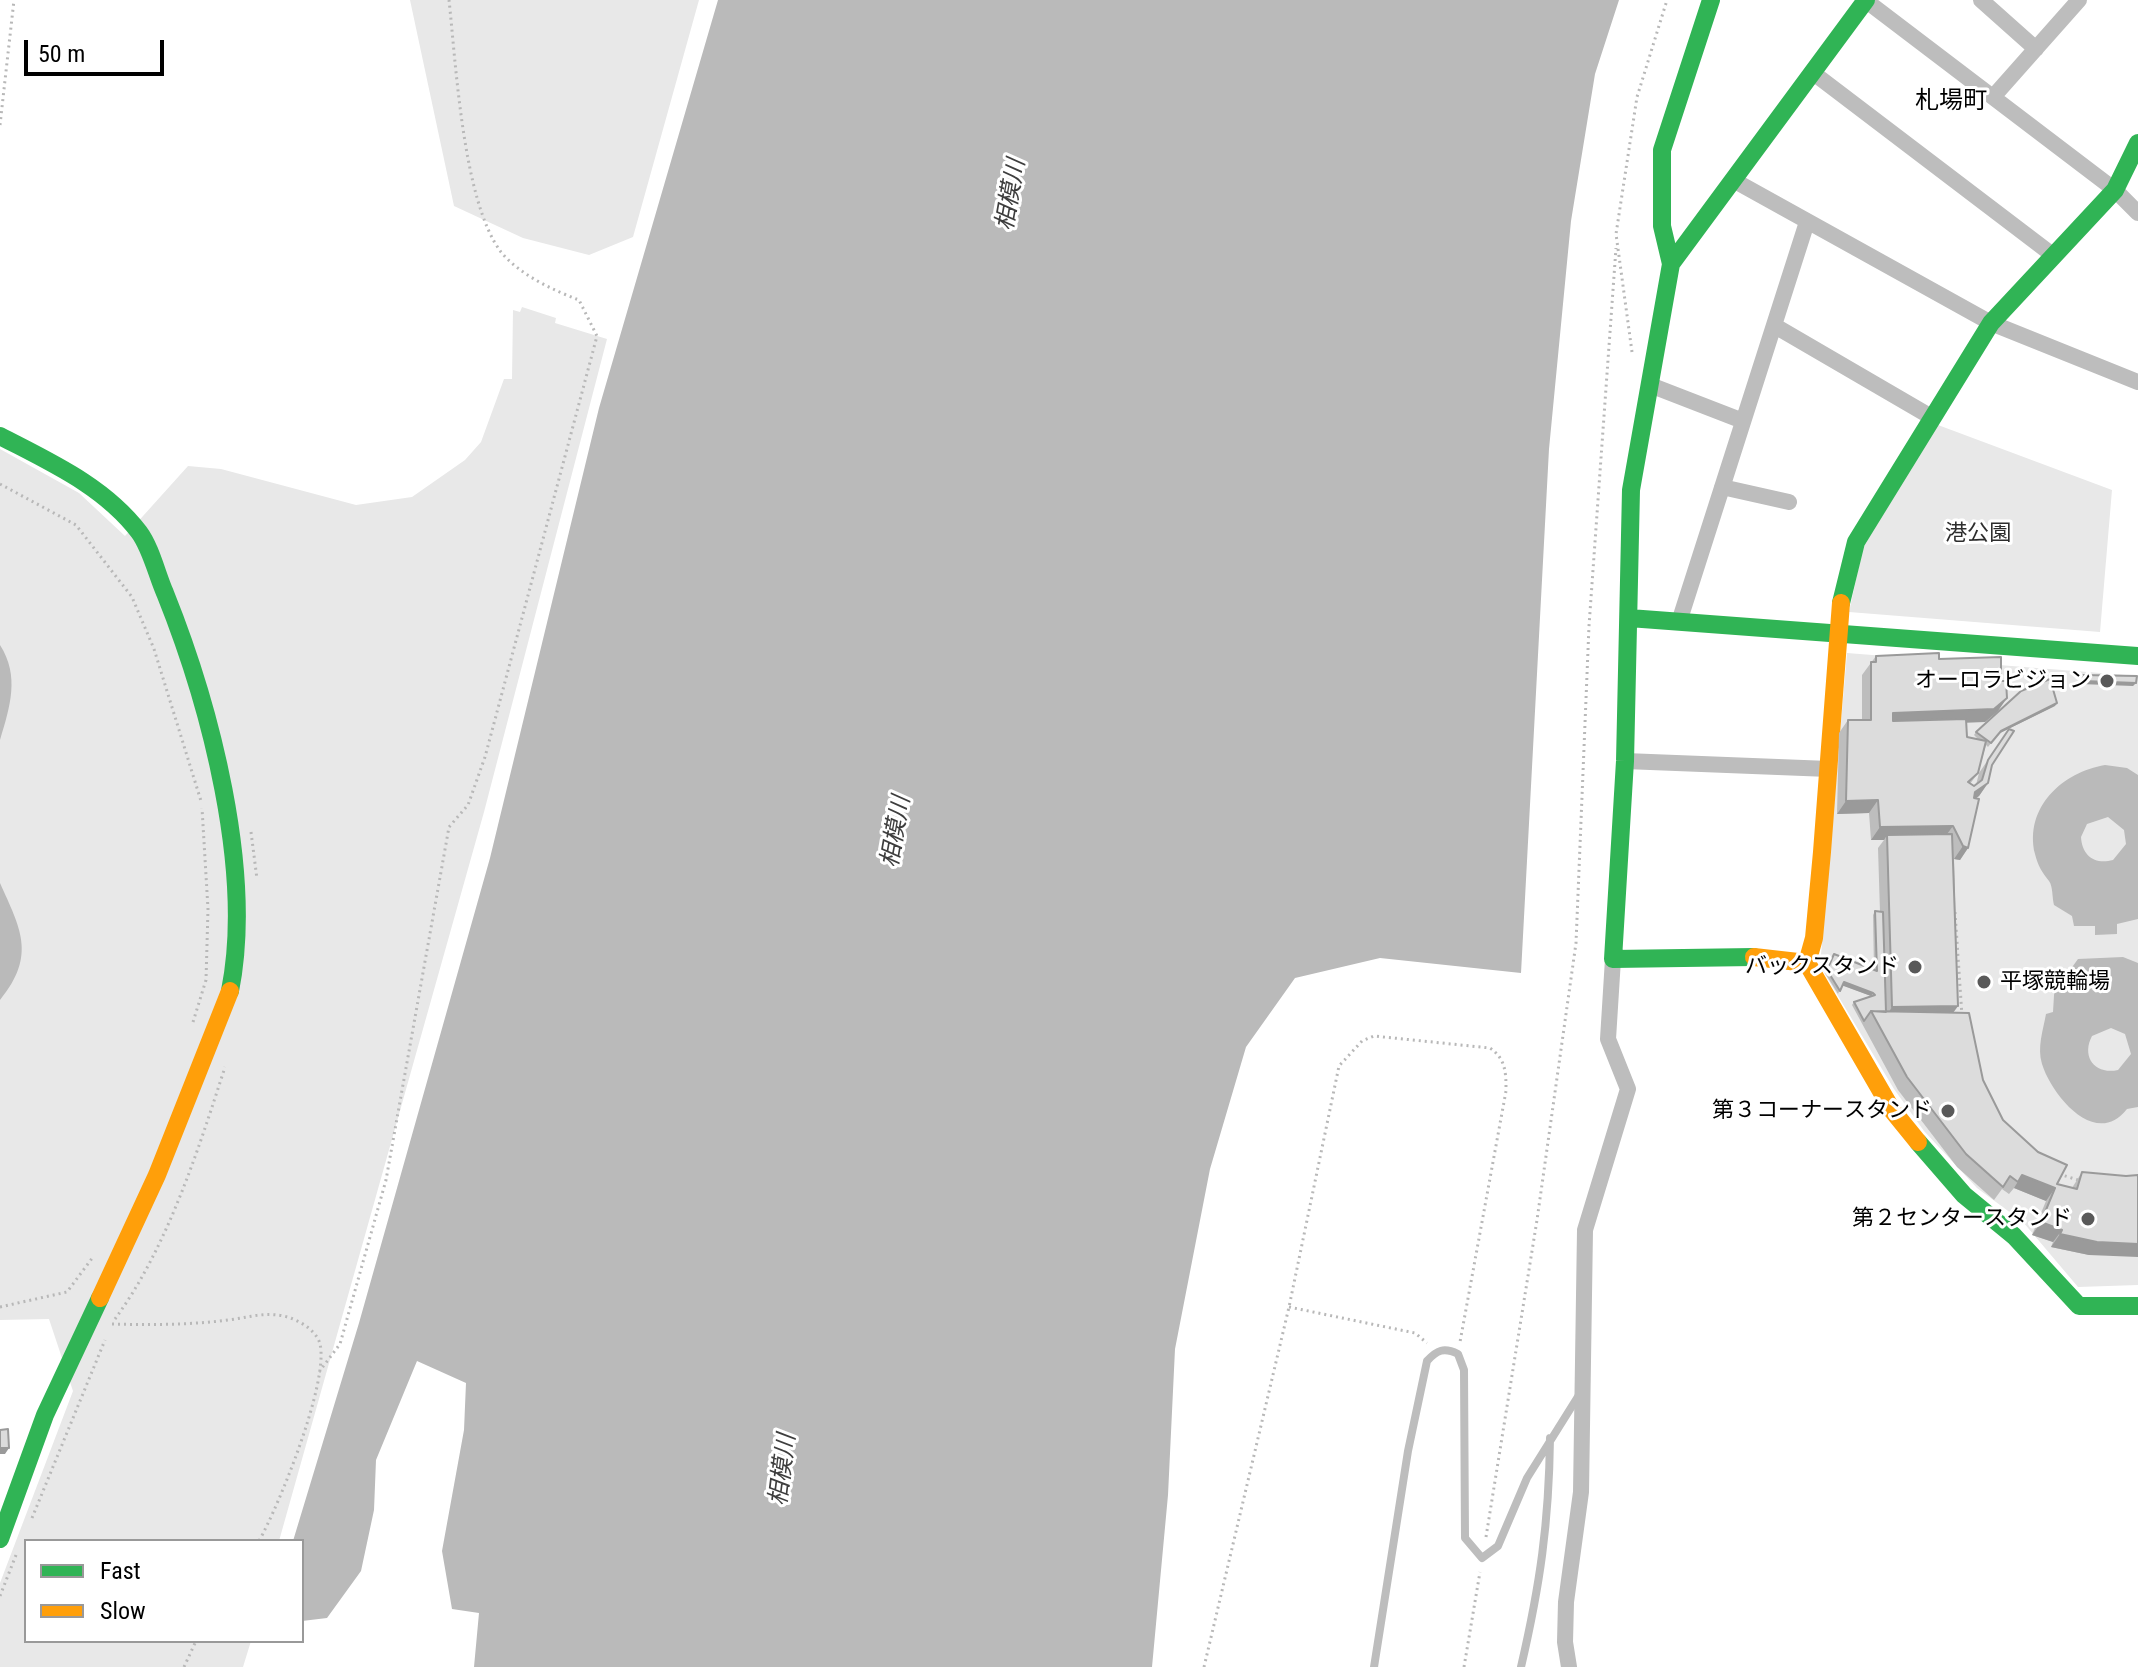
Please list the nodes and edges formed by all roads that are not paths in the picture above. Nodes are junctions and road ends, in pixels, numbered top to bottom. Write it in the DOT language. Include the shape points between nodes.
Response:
graph roads {
  1 [pos="1711,0"];
  2 [pos="1866,0"];
  3 [pos="1981,0"];
  4 [pos="2079,0"];
  5 [pos="2036,49"];
  6 [pos="1812,72"];
  7 [pos="1993,97"];
  8 [pos="2138,143"];
  9 [pos="1735,181"];
  10 [pos="2115,190"];
  11 [pos="2138,213"];
  12 [pos="1807,222"];
  13 [pos="2054,256"];
  14 [pos="1671,264"];
  15 [pos="1991,323"];
  16 [pos="1775,326"];
  17 [pos="2138,382"];
  18 [pos="1650,385"];
  19 [pos="1933,418"];
  20 [pos="1743,421"];
  21 [pos="0,436"];
  22 [pos="1722,487"];
  23 [pos="1789,502"];
  24 [pos="1629,618"];
  25 [pos="1679,622"];
  26 [pos="1837,633"];
  27 [pos="2138,656"];
  28 [pos="1625,761"];
  29 [pos="1829,769"];
  30 [pos="1613,959"];
  31 [pos="1807,963"];
  32 [pos="2138,1306"];
  33 [pos="1580,1394"];
  34 [pos="1550,1435"];
  35 [pos="0,1539"];
  36 [pos="1374,1667"];
  37 [pos="1521,1667"];
  38 [pos="1569,1667"];
  1 -- 14 [label="street" via="1662,150 1662,226"];
  2 -- 6 [label="street"];
  2 -- 7 [label="street"];
  3 -- 5 [label="street"];
  4 -- 5 [label="street"];
  5 -- 7 [label="street"];
  6 -- 9 [label="street"];
  6 -- 13 [label="street"];
  7 -- 10 [label="street"];
  8 -- 10 [label="street"];
  9 -- 12 [label="street"];
  9 -- 14 [label="street"];
  10 -- 11 [label="street"];
  10 -- 13 [label="street"];
  12 -- 15 [label="street"];
  12 -- 16 [label="street"];
  13 -- 15 [label="street"];
  14 -- 18 [label="street"];
  15 -- 17 [label="street"];
  15 -- 19 [label="street"];
  16 -- 19 [label="street"];
  16 -- 20 [label="street"];
  18 -- 20 [label="street"];
  18 -- 24 [label="street" via="1631,490"];
  19 -- 26 [label="street" via="1856,542 1844,577"];
  20 -- 22 [label="street"];
  21 -- 35 [label="street" via="87,482 140,533 192,660 223,792 239,920 231,989 157,1175 45,1415"];
  22 -- 23 [label="street"];
  22 -- 25 [label="street"];
  24 -- 25 [label="street"];
  24 -- 28 [label="street"];
  25 -- 26 [label="street"];
  26 -- 27 [label="street"];
  26 -- 29 [label="street"];
  28 -- 29 [label="street"];
  28 -- 30 [label="street"];
  29 -- 31 [label="street" via="1814,938"];
  30 -- 31 [label="street" via="1771,957"];
  30 -- 33 [label="street" via="1608,1039 1628,1089 1585,1230"];
  31 -- 32 [label="street" via="1892,1110 1964,1195 2014,1236 2079,1306"];
  33 -- 34 [label="lane"];
  33 -- 38 [label="street" via="1581,1492 1566,1616"];
  34 -- 36 [label="lane" via="1498,1546 1482,1558 1465,1538 1464,1370 1458,1354 1448,1349 1427,1361"];
  34 -- 37 [label="lane" via="1542,1574"];
}
